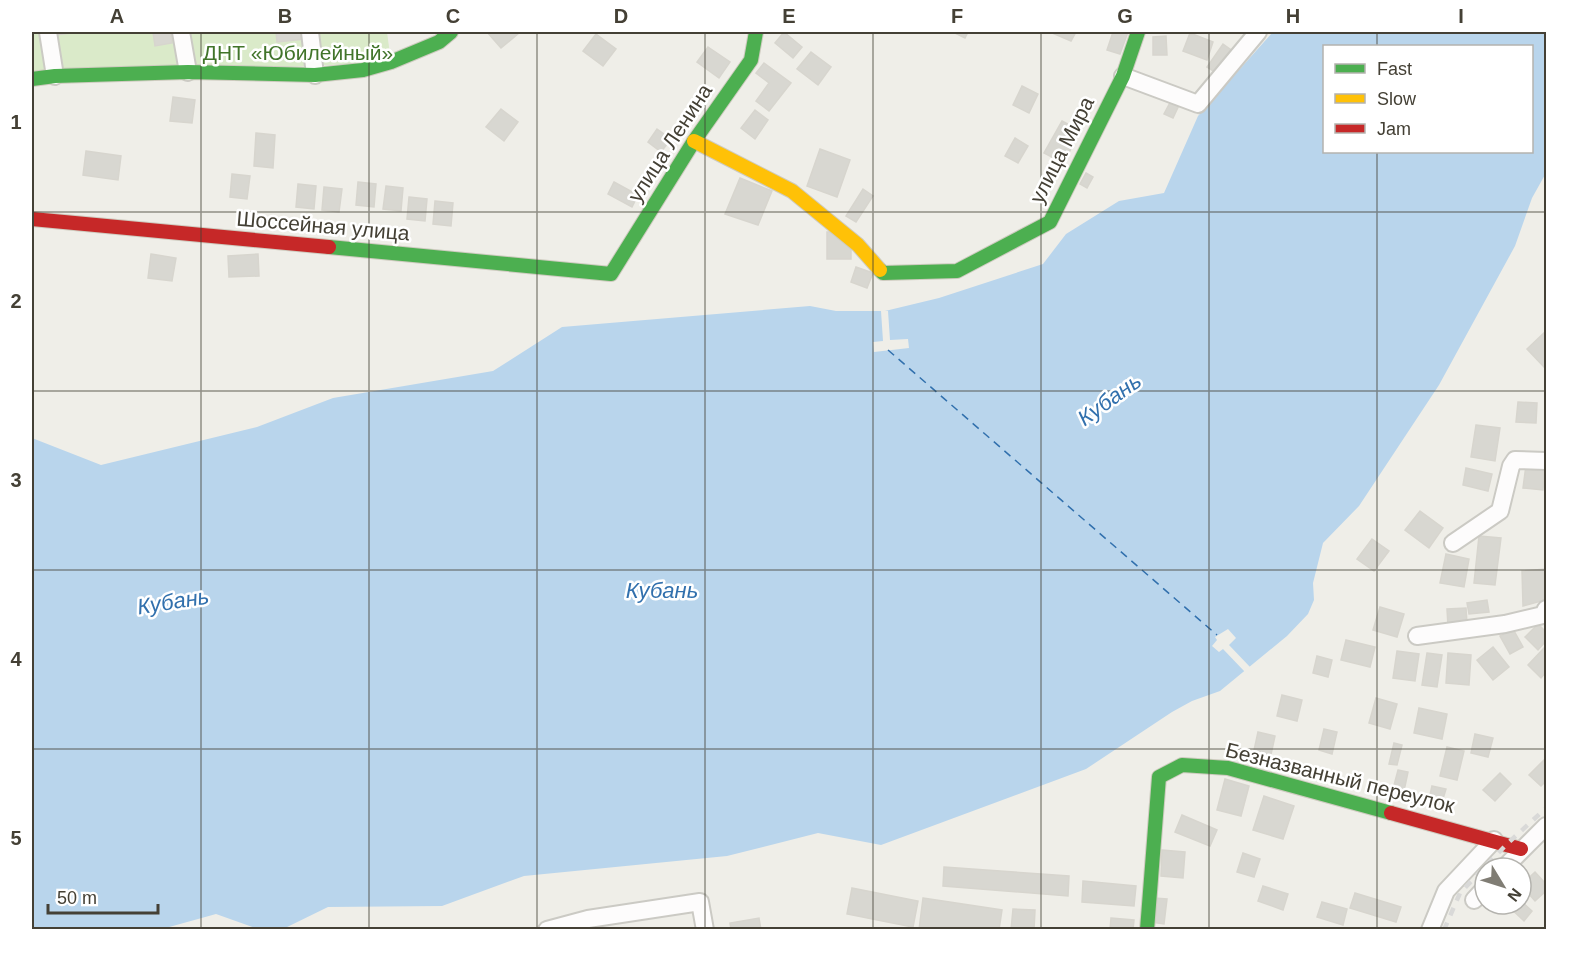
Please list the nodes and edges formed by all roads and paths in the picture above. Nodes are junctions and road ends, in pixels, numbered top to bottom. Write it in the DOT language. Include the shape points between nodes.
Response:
graph roads {
  1 [pos="48,32"];
  2 [pos="181,32"];
  3 [pos="310,32"];
  4 [pos="452,32"];
  5 [pos="756,32"];
  6 [pos="1138,32"];
  7 [pos="1258,32"];
  8 [pos="188,72"];
  9 [pos="315,75"];
  10 [pos="55,76"];
  11 [pos="1123,76"];
  12 [pos="32,79"];
  13 [pos="694,141"];
  14 [pos="32,219"];
  15 [pos="611,274"];
  16 [pos="1546,461"];
  17 [pos="1453,543"];
  18 [pos="1546,609"];
  19 [pos="1417,636"];
  20 [pos="1546,826"];
  21 [pos="1494,840"];
  22 [pos="1521,849"];
  23 [pos="1515,856"];
  24 [pos="547,930"];
  25 [pos="705,930"];
  26 [pos="1148,930"];
  27 [pos="1430,930"];
  1 -- 10 [label="street"];
  2 -- 8 [label="street"];
  3 -- 9 [label="street"];
  4 -- 9 [label="street" via="439,42 391,62 363,70"];
  5 -- 13 [label="street, улица Ленина" via="751,60"];
  6 -- 11 [label="street, улица Мира"];
  7 -- 11 [label="street" via="1198,104"];
  8 -- 9 [label="street"];
  8 -- 10 [label="street"];
  10 -- 12 [label="street"];
  11 -- 13 [label="street, улица Мира" via="1050,222 957,272 883,273 858,245 792,191"];
  13 -- 15 [label="street, улица Ленина"];
  14 -- 15 [label="street, Шоссейная улица"];
  16 -- 17 [label="street" via="1515,460 1500,511"];
  18 -- 19 [label="street" via="1543,615 1505,624"];
  20 -- 22 [label="street"];
  21 -- 22 [label="street, Безназванный переулок"];
  21 -- 26 [label="street, Безназванный переулок" via="1228,768 1182,765 1159,777"];
  21 -- 27 [label="street" via="1446,891"];
  22 -- 23 [label="street"];
  24 -- 25 [label="street" via="588,919 700,902"];
}
